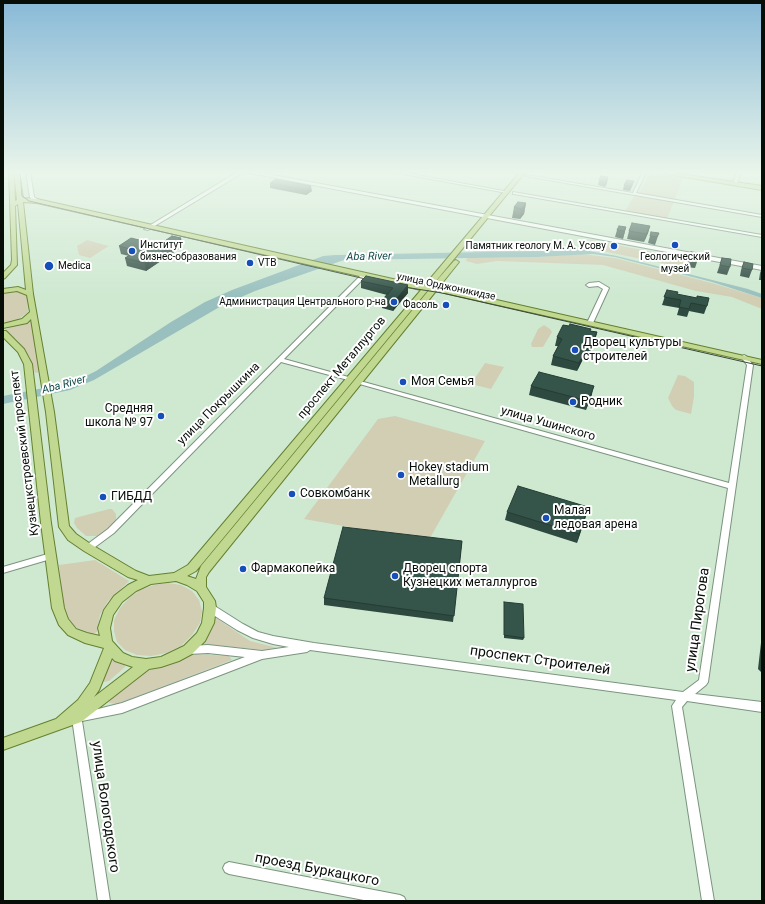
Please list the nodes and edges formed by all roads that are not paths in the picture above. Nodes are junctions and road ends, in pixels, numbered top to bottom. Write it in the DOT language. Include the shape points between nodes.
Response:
graph roads {
  1 [pos="18,213"];
  2 [pos="22,213"];
  3 [pos="83,213"];
  4 [pos="173,213"];
  5 [pos="469,213"];
  6 [pos="492,213"];
  7 [pos="493,213"];
  8 [pos="630,213"];
  9 [pos="746,213"];
  10 [pos="762,216"];
  11 [pos="489,217"];
  12 [pos="149,228"];
  13 [pos="762,236"];
  14 [pos="762,268"];
  15 [pos="3,277"];
  16 [pos="362,277"];
  17 [pos="589,285"];
  18 [pos="3,291"];
  19 [pos="428,291"];
  20 [pos="30,294"];
  21 [pos="34,313"];
  22 [pos="590,323"];
  23 [pos="3,326"];
  24 [pos="3,333"];
  25 [pos="744,357"];
  26 [pos="280,360"];
  27 [pos="762,362"];
  28 [pos="750,365"];
  29 [pos="762,368"];
  30 [pos="354,380"];
  31 [pos="732,487"];
  32 [pos="88,548"];
  33 [pos="51,556"];
  34 [pos="3,570"];
  35 [pos="176,577"];
  36 [pos="149,580"];
  37 [pos="201,588"];
  38 [pos="210,608"];
  39 [pos="108,646"];
  40 [pos="314,647"];
  41 [pos="188,650"];
  42 [pos="262,655"];
  43 [pos="146,664"];
  44 [pos="686,696"];
  45 [pos="762,707"];
  46 [pos="77,718"];
  47 [pos="60,723"];
  48 [pos="3,744"];
  49 [pos="229,868"];
  50 [pos="104,901"];
  51 [pos="400,901"];
  52 [pos="708,901"];
  1 -- 15 [label="main road" via="16,260"];
  2 -- 20 [label="main road"];
  3 -- 12 [label="main road, улица Орджоникидзе"];
  4 -- 12 [label="street"];
  5 -- 11 [label="street"];
  6 -- 11 [label="main road"];
  7 -- 11 [label="main road"];
  8 -- 13 [label="street"];
  9 -- 10 [label="street"];
  11 -- 14 [label="street"];
  11 -- 19 [label="main road, проспект Металлургов"];
  12 -- 16 [label="main road, улица Орджоникидзе"];
  16 -- 19 [label="main road, улица Орджоникидзе"];
  16 -- 26 [label="street, улица Покрышкина"];
  17 -- 22 [label="street" via="599,284 606,288"];
  18 -- 20 [label="main road" via="18,289"];
  19 -- 22 [label="main road, улица Орджоникидзе"];
  19 -- 28 [label="main road, улица Орджоникидзе"];
  19 -- 30 [label="main road, проспект Металлургов"];
  20 -- 21 [label="main road"];
  21 -- 23 [label="main road" via="24,321"];
  21 -- 32 [label="main road" via="64,527 72,537"];
  22 -- 25 [label="main road, улица Орджоникидзе"];
  24 -- 33 [label="main road, Кузнецкстроевский проспект" via="27,361"];
  25 -- 27 [label="main road, улица Орджоникидзе"];
  25 -- 28 [label="street"];
  26 -- 30 [label="street, улица Ушинского"];
  26 -- 32 [label="street, улица Покрышкина" via="111,531"];
  28 -- 29 [label="main road, улица Орджоникидзе"];
  28 -- 31 [label="street, улица Пирогова"];
  30 -- 31 [label="street, улица Ушинского"];
  30 -- 35 [label="main road, проспект Металлургов" via="192,568"];
  30 -- 37 [label="main road, проспект Металлургов" via="205,569 201,577"];
  31 -- 44 [label="street, улица Пирогова" via="703,682"];
  32 -- 36 [label="main road" via="132,574"];
  33 -- 34 [label="street"];
  33 -- 39 [label="main road, Кузнецкстроевский проспект" via="62,622 72,632"];
  35 -- 36 [label="main road"];
  35 -- 37 [label="main road"];
  36 -- 39 [label="main road" via="118,599 108,613 104,628"];
  37 -- 38 [label="main road" via="206,594"];
  38 -- 40 [label="street" via="256,635"];
  38 -- 41 [label="main road" via="208,623 201,637"];
  39 -- 43 [label="main road" via="119,657"];
  39 -- 47 [label="main road" via="95,686 82,704"];
  40 -- 42 [label="street"];
  40 -- 44 [label="street, проспект Строителей"];
  41 -- 42 [label="street" via="208,649"];
  41 -- 43 [label="main road" via="161,662"];
  42 -- 46 [label="street" via="122,708"];
  43 -- 46 [label="main road"];
  44 -- 45 [label="street, проспект Строителей"];
  44 -- 52 [label="street, улица Пирогова" via="677,706"];
  46 -- 47 [label="main road"];
  46 -- 50 [label="street, улица Вологодского"];
  47 -- 48 [label="main road"];
  49 -- 51 [label="street, проезд Буркацкого"];
}
